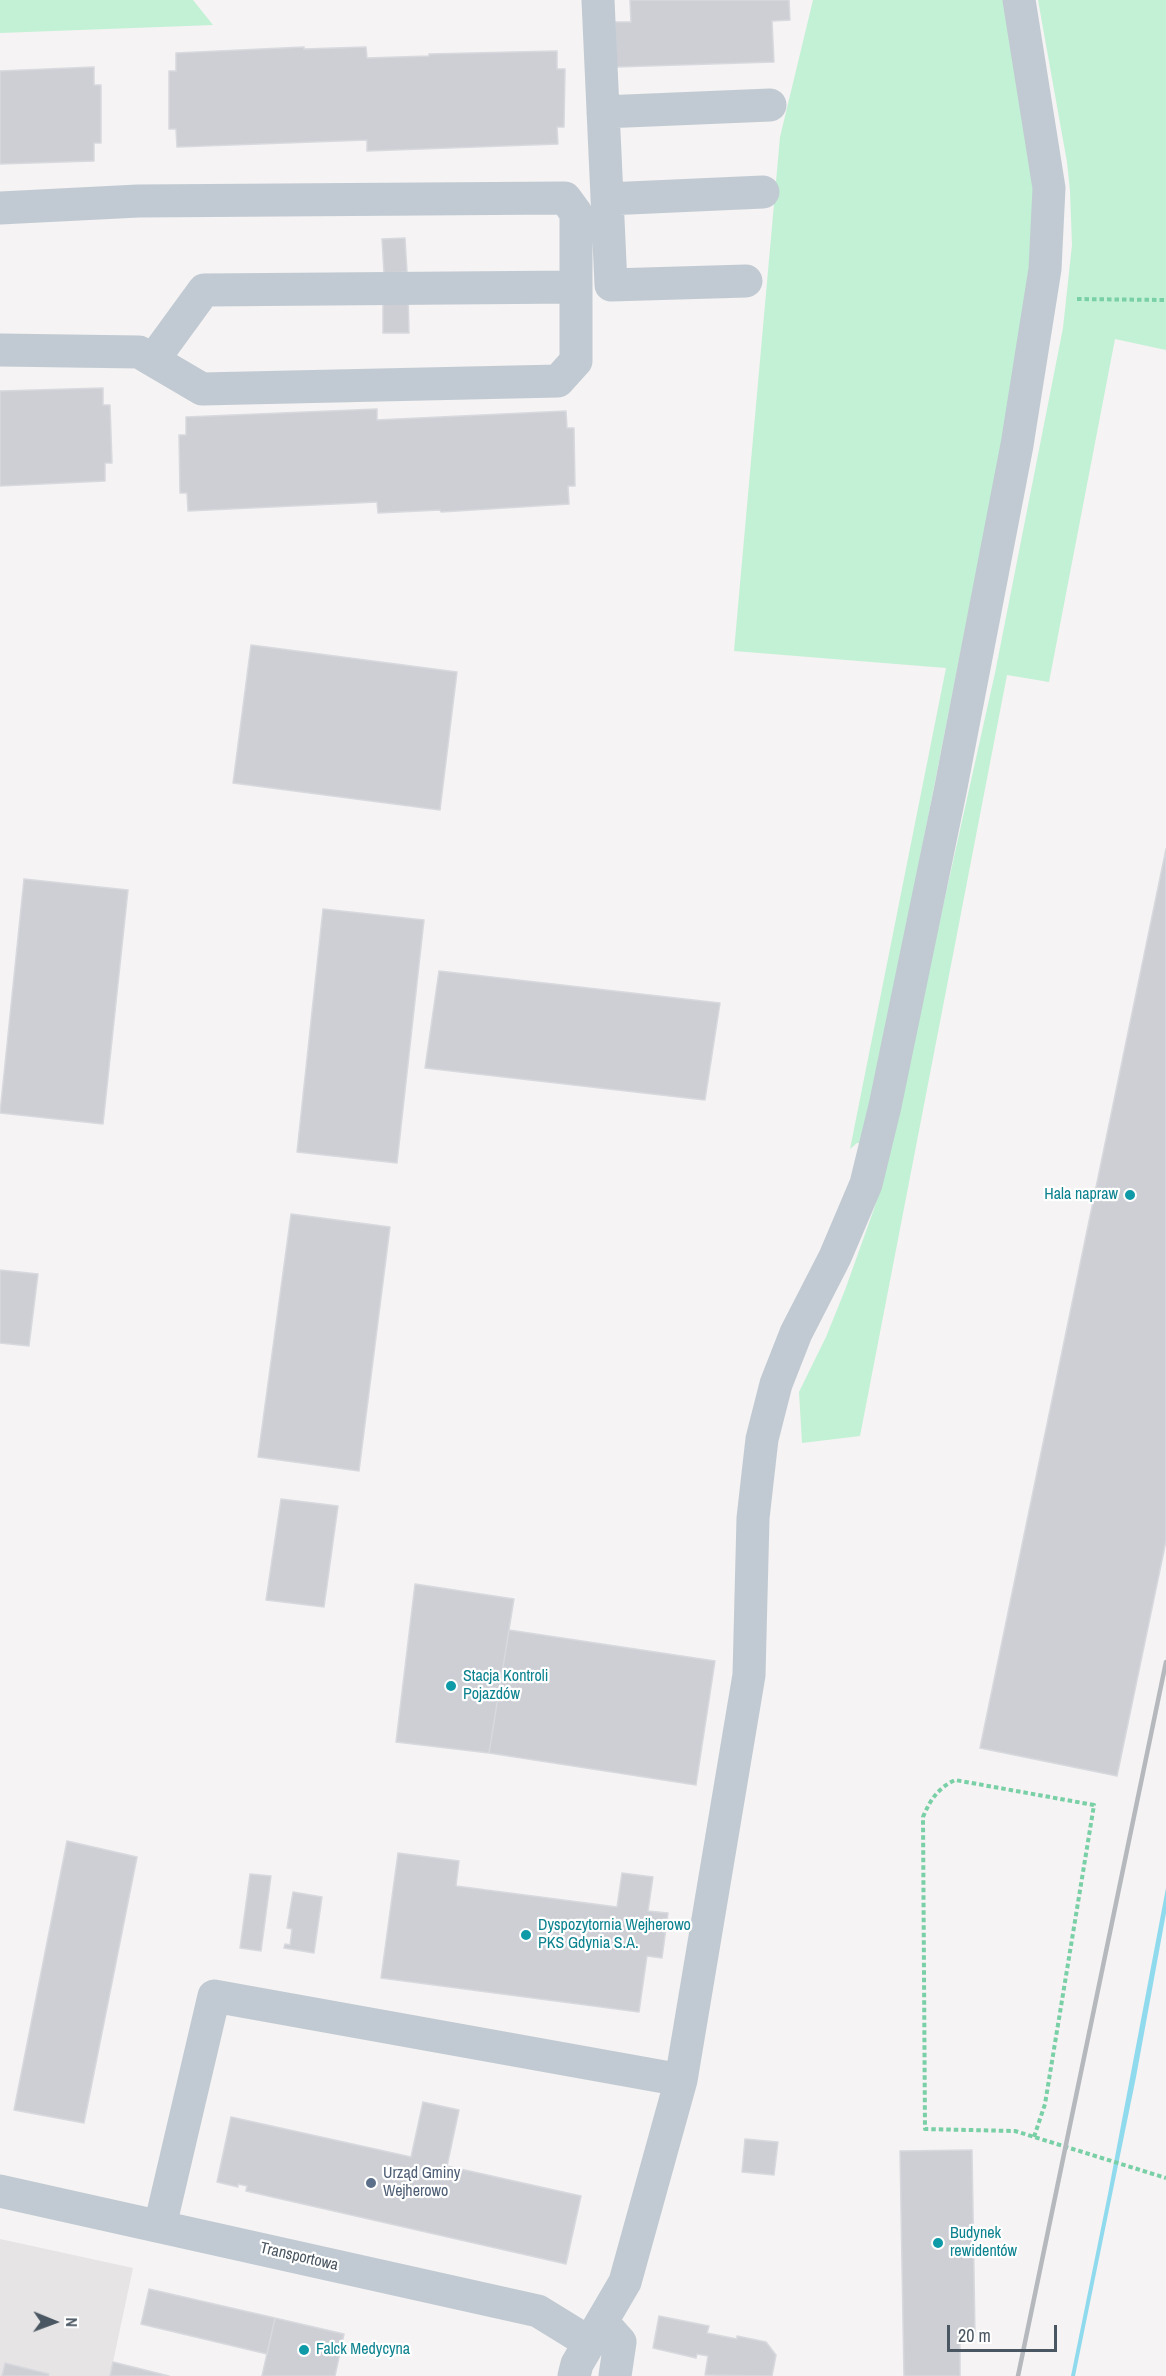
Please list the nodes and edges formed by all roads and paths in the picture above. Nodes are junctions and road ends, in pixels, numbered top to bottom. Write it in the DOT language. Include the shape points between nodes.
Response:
graph roads {
  1 [pos="598,0"];
  2 [pos="1019,0"];
  3 [pos="770,105"];
  4 [pos="603,112"];
  5 [pos="763,192"];
  6 [pos="607,199"];
  7 [pos="0,208"];
  8 [pos="746,281"];
  9 [pos="576,288"];
  10 [pos="1041,298"];
  11 [pos="1166,300"];
  12 [pos="0,350"];
  13 [pos="153,360"];
  14 [pos="681,2080"];
  15 [pos="1034,2137"];
  16 [pos="1166,2178"];
  17 [pos="0,2191"];
  18 [pos="160,2226"];
  19 [pos="597,2333"];
  20 [pos="574,2376"];
  21 [pos="615,2376"];
  1 -- 4 [label="street"];
  2 -- 10 [label="street" via="1049,188"];
  3 -- 4 [label="street"];
  4 -- 6 [label="street"];
  5 -- 6 [label="street"];
  6 -- 8 [label="street" via="611,285"];
  7 -- 9 [label="street" via="138,201 565,198 576,213"];
  9 -- 13 [label="street" via="204,290"];
  9 -- 13 [label="street" via="576,360 558,381 202,388"];
  10 -- 11 [label="path"];
  10 -- 14 [label="street" via="1017,445 950,792 866,1184 836,1257 796,1333 776,1384 762,1439 753,1518 749,1675"];
  12 -- 13 [label="street" via="139,352"];
  14 -- 18 [label="street" via="214,1996"];
  14 -- 19 [label="street" via="626,2282"];
  15 -- 15 [label="path" via="1045,2104 1094,1805 955,1780 931,1799 923,1817 925,2129 1015,2131"];
  15 -- 16 [label="path"];
  17 -- 18 [label="street, Transportowa"];
  18 -- 19 [label="street, Transportowa" via="538,2311"];
  19 -- 20 [label="street"];
  19 -- 21 [label="street" via="620,2342"];
}
